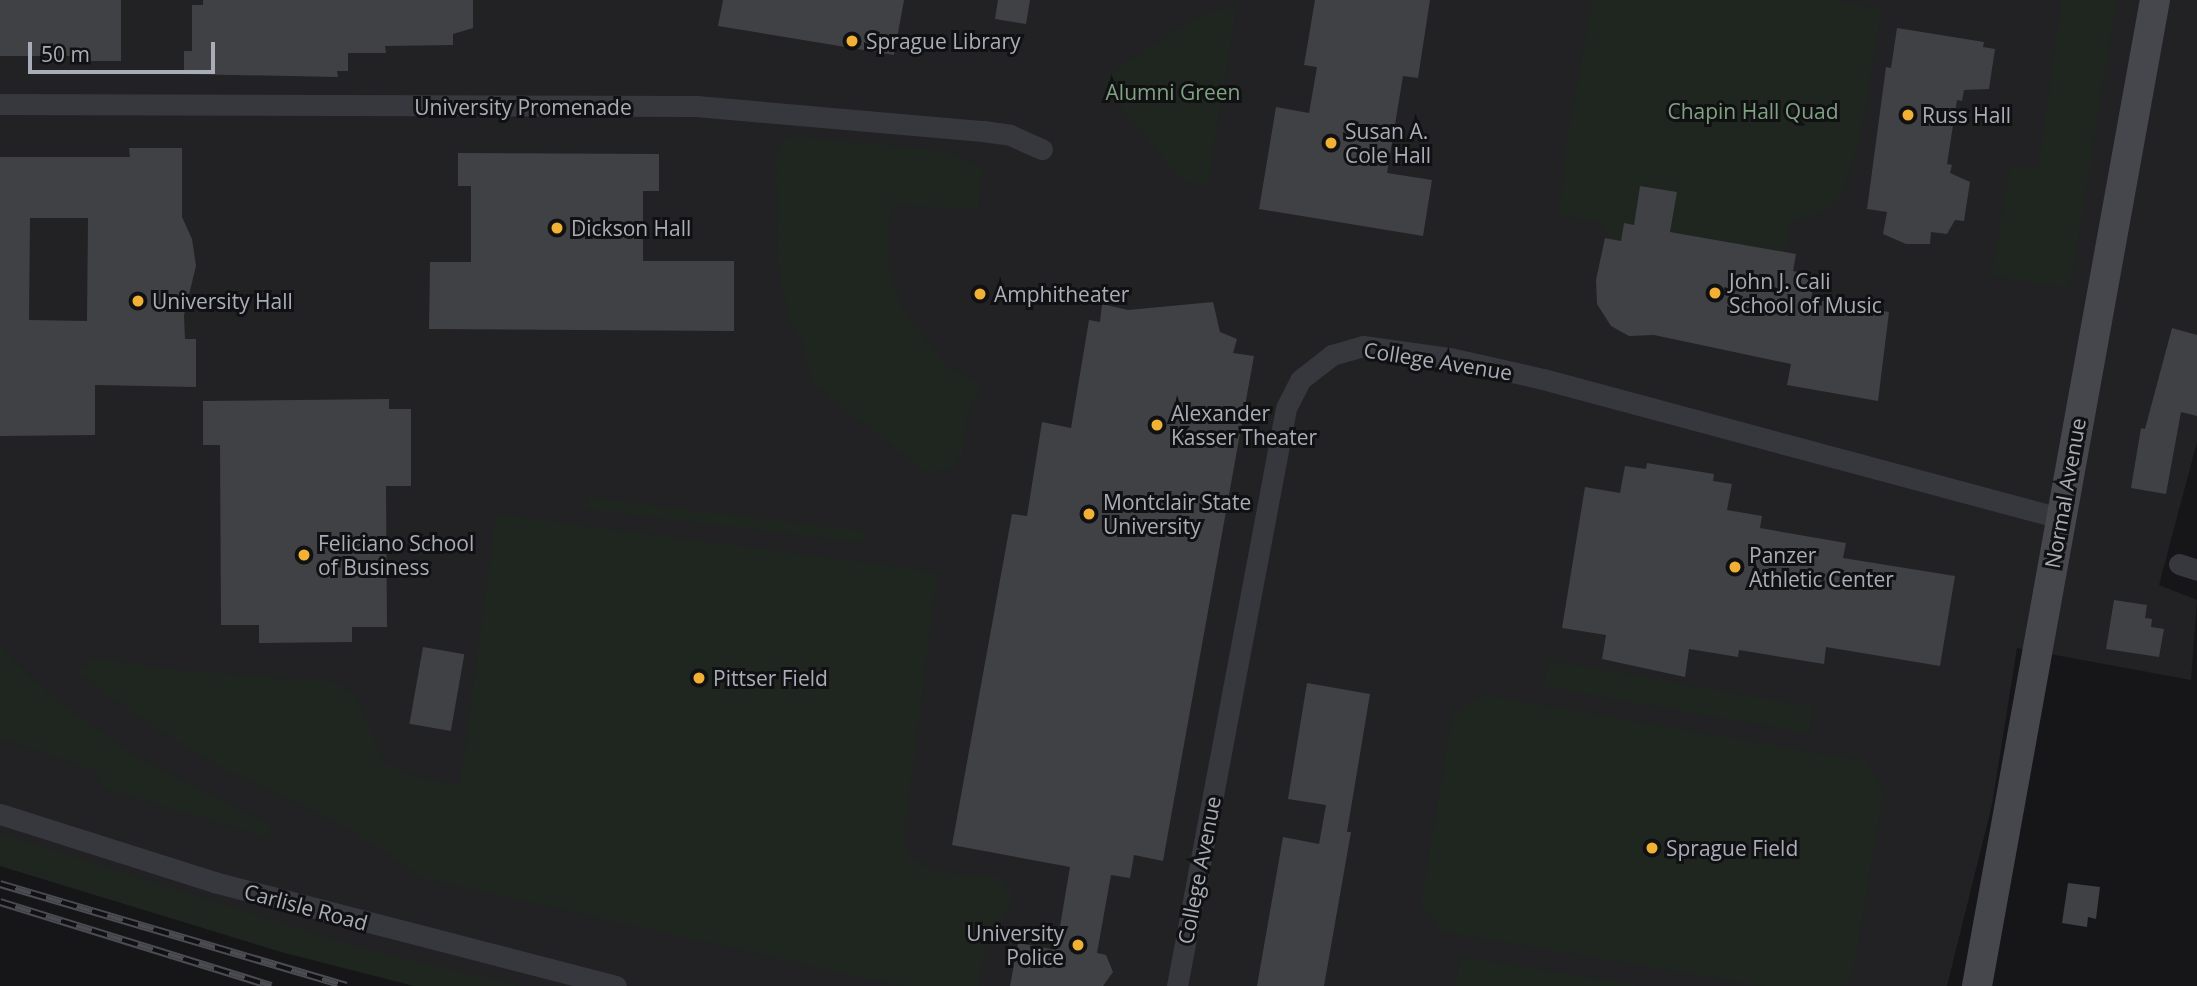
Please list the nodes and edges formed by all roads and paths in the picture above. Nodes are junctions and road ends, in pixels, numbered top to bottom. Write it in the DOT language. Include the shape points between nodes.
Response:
graph roads {
  1 [pos="2155,0"];
  2 [pos="0,104"];
  3 [pos="1042,149"];
  4 [pos="2060,519"];
  5 [pos="0,814"];
  6 [pos="616,986"];
  7 [pos="1177,986"];
  8 [pos="1977,986"];
  1 -- 4 [label="street, Normal Avenue"];
  2 -- 3 [label="street, University Promenade" via="696,106 983,131 1010,135"];
  4 -- 7 [label="street, College Avenue" via="1544,379 1450,358 1363,346 1332,355 1300,380 1286,408"];
  4 -- 8 [label="street, Normal Avenue"];
  5 -- 6 [label="street, Carlisle Road" via="214,882"];
}
